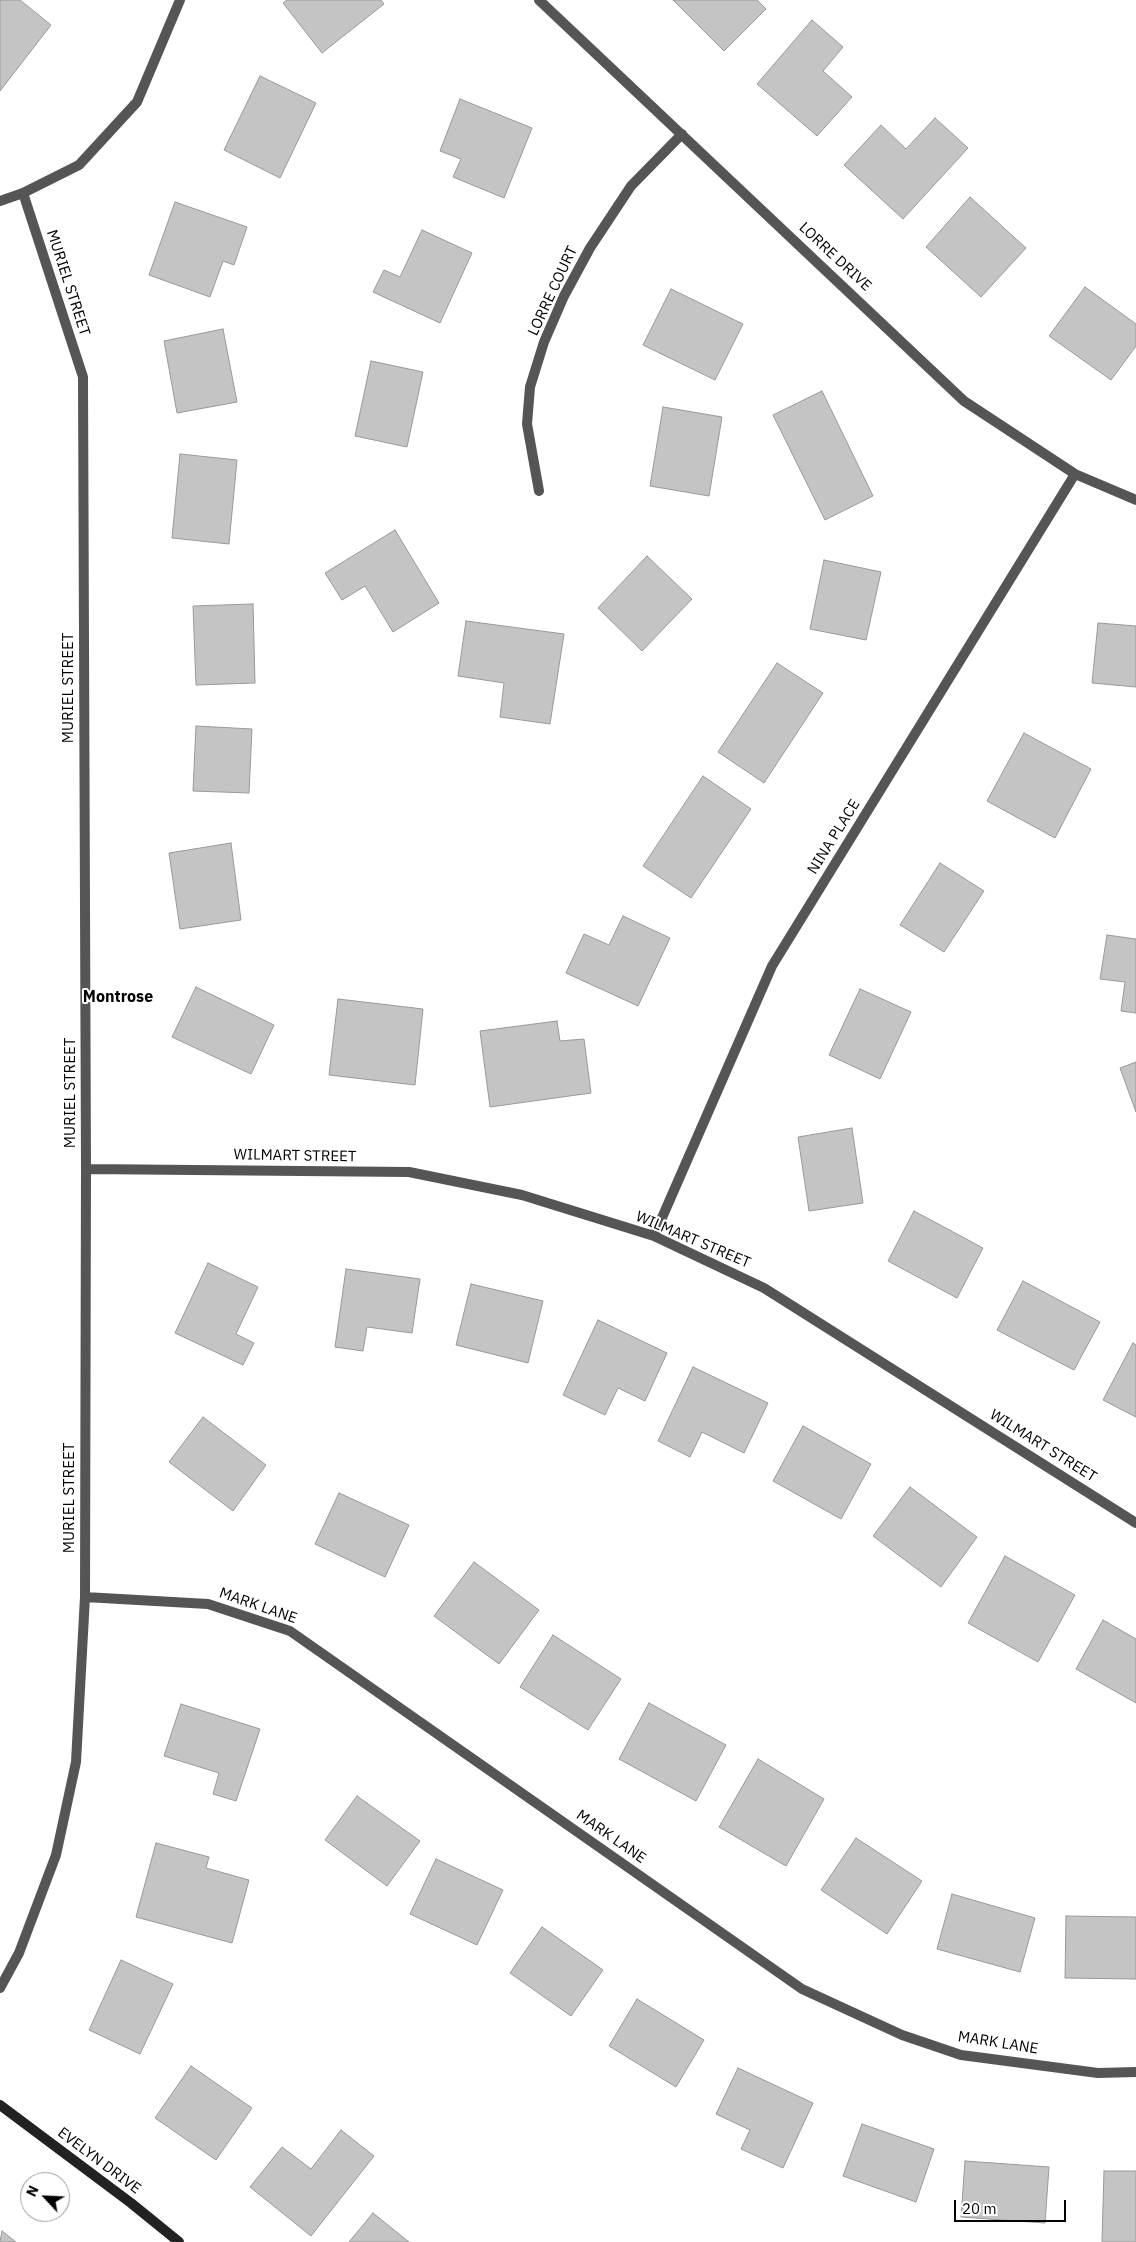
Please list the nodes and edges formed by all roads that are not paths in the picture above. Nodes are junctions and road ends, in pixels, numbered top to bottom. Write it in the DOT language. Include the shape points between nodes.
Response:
graph roads {
  1 [pos="180,0"];
  2 [pos="539,0"];
  3 [pos="682,134"];
  4 [pos="23,193"];
  5 [pos="0,200"];
  6 [pos="1076,474"];
  7 [pos="539,491"];
  8 [pos="1136,500"];
  9 [pos="86,1169"];
  10 [pos="654,1236"];
  11 [pos="1136,1522"];
  12 [pos="85,1597"];
  13 [pos="0,1988"];
  14 [pos="1136,2072"];
  15 [pos="0,2105"];
  16 [pos="179,2242"];
  1 -- 4 [label="street" via="137,102 79,165"];
  2 -- 3 [label="street, LORRE DRIVE"];
  3 -- 6 [label="street, LORRE DRIVE" via="964,401"];
  3 -- 7 [label="street, LORRE COURT" via="631,186 590,248 544,342 530,387 527,424"];
  4 -- 5 [label="street"];
  4 -- 9 [label="street, MURIEL STREET" via="83,377"];
  6 -- 8 [label="street, LORRE DRIVE"];
  6 -- 10 [label="street, NINA PLACE" via="772,966"];
  9 -- 10 [label="street, WILMART STREET" via="409,1172 522,1195"];
  9 -- 12 [label="street, MURIEL STREET"];
  10 -- 11 [label="street, WILMART STREET" via="764,1288"];
  12 -- 13 [label="street, MURIEL STREET" via="76,1762 56,1855 19,1953"];
  12 -- 14 [label="street, MARK LANE" via="208,1604 290,1630 802,1989 902,2035 961,2055 1098,2073"];
  15 -- 16 [label="street, EVELYN DRIVE"];
}
